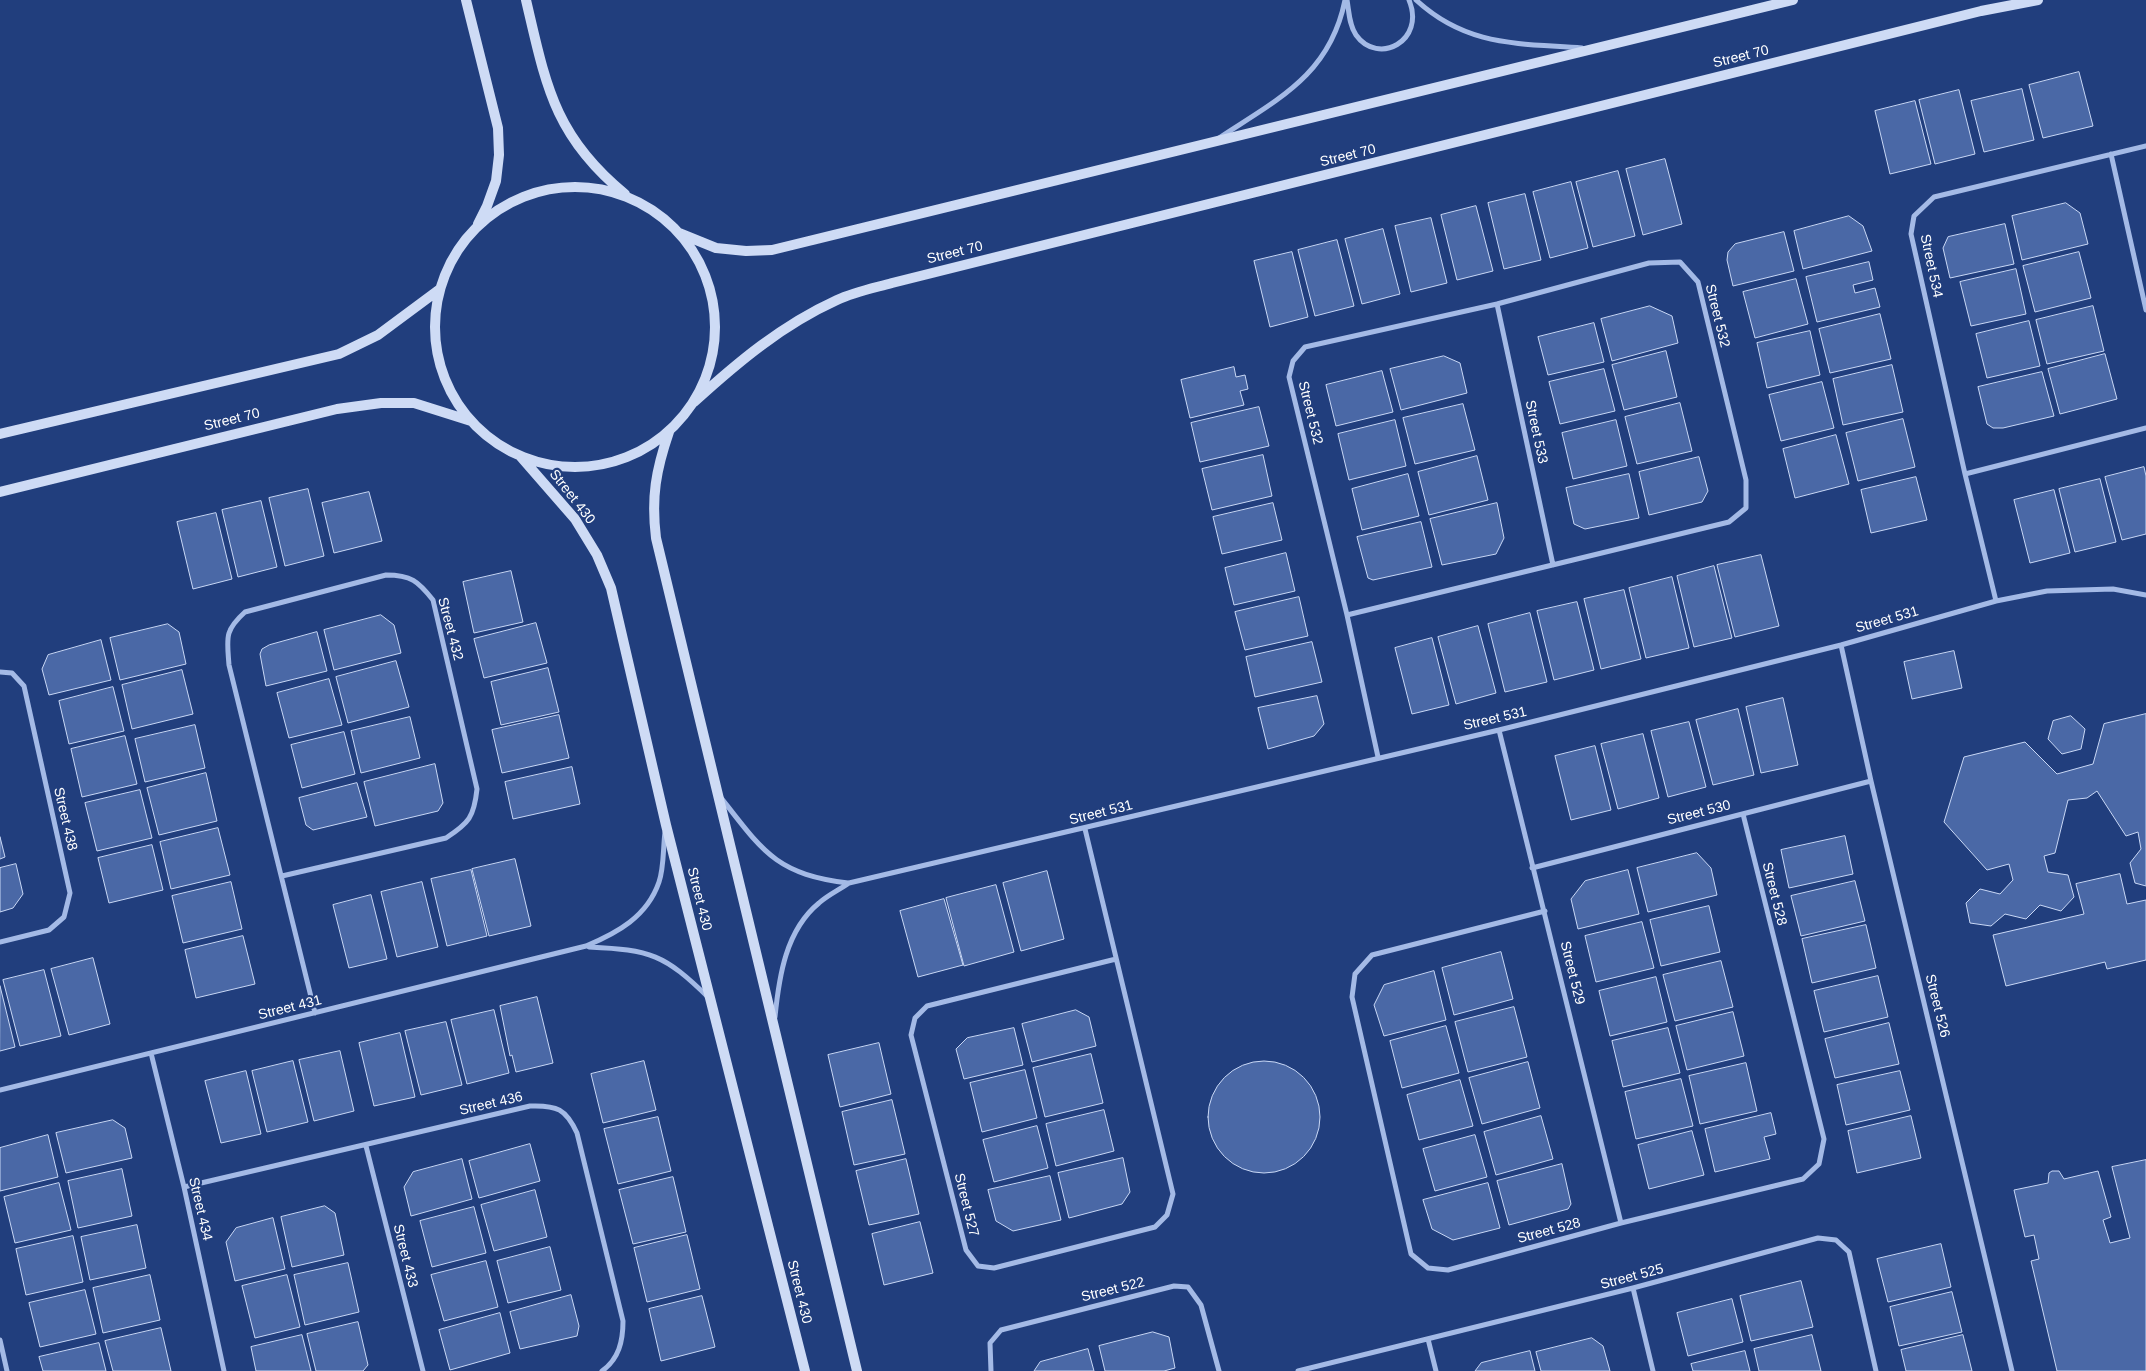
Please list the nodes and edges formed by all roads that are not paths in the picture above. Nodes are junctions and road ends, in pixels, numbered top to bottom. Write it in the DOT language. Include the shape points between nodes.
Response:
graph roads {
  1 [pos="466,0"];
  2 [pos="526,0"];
  3 [pos="1346,0"];
  4 [pos="1409,0"];
  5 [pos="1416,0"];
  6 [pos="1793,0"];
  7 [pos="2038,0"];
  8 [pos="1590,49"];
  9 [pos="1215,140"];
  10 [pos="2146,146"];
  11 [pos="2112,154"];
  12 [pos="632,200"];
  13 [pos="475,229"];
  14 [pos="679,233"];
  15 [pos="440,289"];
  16 [pos="1497,304"];
  17 [pos="2146,310"];
  18 [pos="694,402"];
  19 [pos="471,421"];
  20 [pos="2146,428"];
  21 [pos="668,432"];
  22 [pos="0,434"];
  23 [pos="521,457"];
  24 [pos="1965,474"];
  25 [pos="0,492"];
  26 [pos="1553,565"];
  27 [pos="2146,595"];
  28 [pos="1996,601"];
  29 [pos="1347,614"];
  30 [pos="1840,645"];
  31 [pos="0,672"];
  32 [pos="1500,730"];
  33 [pos="1378,757"];
  34 [pos="1871,781"];
  35 [pos="719,796"];
  36 [pos="1743,814"];
  37 [pos="666,824"];
  38 [pos="1085,829"];
  39 [pos="1532,868"];
  40 [pos="282,876"];
  41 [pos="848,883"];
  42 [pos="1545,911"];
  43 [pos="0,942"];
  44 [pos="586,946"];
  45 [pos="1116,959"];
  46 [pos="710,1000"];
  47 [pos="315,1013"];
  48 [pos="774,1021"];
  49 [pos="151,1053"];
  50 [pos="0,1090"];
  51 [pos="366,1146"];
  52 [pos="184,1187"];
  53 [pos="1621,1223"];
  54 [pos="1633,1288"];
  55 [pos="1428,1339"];
  56 [pos="0,1340"];
  57 [pos="7,1371"];
  58 [pos="224,1371"];
  59 [pos="423,1371"];
  60 [pos="602,1371"];
  61 [pos="805,1371"];
  62 [pos="856,1371"];
  63 [pos="991,1371"];
  64 [pos="1219,1371"];
  65 [pos="1298,1371"];
  66 [pos="1436,1371"];
  67 [pos="1653,1371"];
  68 [pos="1876,1371"];
  69 [pos="2012,1371"];
  1 -- 13 [label="main road" via="498,128 496,181"];
  2 -- 12 [label="main road" via="546,83 557,110 589,160"];
  3 -- 4 [label="street" via="1355,34 1368,45 1386,48 1402,42 1412,28 1414,11"];
  3 -- 9 [label="street" via="1329,48 1307,77 1294,89"];
  5 -- 8 [label="street" via="1443,22 1474,36"];
  6 -- 8 [label="main road"];
  7 -- 18 [label="main road, Street 70" via="1981,11 838,299 789,325 740,360"];
  8 -- 9 [label="main road"];
  9 -- 14 [label="main road" via="772,250 716,248"];
  10 -- 11 [label="street, Street 534"];
  11 -- 17 [label="street"];
  11 -- 24 [label="street, Street 534" via="1934,196 1914,216 1911,234"];
  12 -- 13 [label="main road" via="609,192 561,188 514,201"];
  12 -- 14 [label="main road" via="657,214"];
  13 -- 15 [label="main road" via="454,257"];
  14 -- 18 [label="main road" via="705,275 716,323 713,356"];
  15 -- 19 [label="main road" via="434,329 441,369 458,405"];
  15 -- 22 [label="main road" via="378,335 339,354"];
  16 -- 26 [label="street, Street 533"];
  16 -- 26 [label="street, Street 532" via="1649,262 1680,262 1698,282 1746,480 1746,508 1729,522"];
  16 -- 29 [label="street, Street 532" via="1305,347 1292,360 1289,377"];
  18 -- 21 [label="main road"];
  19 -- 23 [label="main road"];
  19 -- 25 [label="main road, Street 70" via="414,403 382,402 337,409"];
  20 -- 24 [label="street"];
  21 -- 23 [label="main road" via="640,451 599,466 546,464"];
  21 -- 35 [label="main road" via="654,483 653,514 662,565"];
  23 -- 37 [label="main road, Street 430" via="575,519 611,588"];
  24 -- 28 [label="street, Street 534"];
  26 -- 29 [label="street, Street 532"];
  27 -- 28 [label="street, Street 531" via="2104,589 2047,591"];
  28 -- 30 [label="street, Street 531"];
  29 -- 33 [label="street, Street 532"];
  30 -- 32 [label="street, Street 531"];
  30 -- 34 [label="street, Street 526"];
  31 -- 43 [label="street, Street 438" via="12,673 24,686 70,893 64,917 49,930"];
  32 -- 33 [label="street, Street 531"];
  32 -- 39 [label="street, Street 529"];
  33 -- 38 [label="street, Street 531"];
  34 -- 36 [label="street, Street 530"];
  34 -- 69 [label="street, Street 526"];
  35 -- 41 [label="street, Street 531" via="775,861 811,877"];
  35 -- 48 [label="main road"];
  36 -- 39 [label="street, Street 530"];
  36 -- 53 [label="street, Street 528" via="1824,1139 1819,1164 1803,1179"];
  37 -- 44 [label="street, Street 431" via="659,882 645,909 629,925"];
  37 -- 46 [label="main road, Street 430"];
  38 -- 41 [label="street, Street 531"];
  38 -- 45 [label="street, Street 527"];
  39 -- 42 [label="street, Street 529"];
  40 -- 40 [label="street, Street 432" via="229,665 230,625 245,612 386,575 404,575 421,584 433,600 478,789 474,812 464,826 446,838"];
  40 -- 47 [label="street, Street 432"];
  41 -- 48 [label="street, Street 531" via="818,903 801,922 781,968"];
  42 -- 53 [label="street, Street 529"];
  42 -- 53 [label="street, Street 528" via="1372,955 1355,974 1352,997 1411,1254 1428,1268 1448,1270"];
  44 -- 46 [label="street, Street 431" via="644,951 681,971"];
  44 -- 47 [label="street, Street 431"];
  45 -- 45 [label="street, Street 527" via="1173,1194 1167,1216 1155,1227 994,1268 978,1266 966,1250 911,1035 915,1018 927,1006"];
  46 -- 61 [label="main road, Street 430"];
  47 -- 49 [label="street, Street 431"];
  48 -- 62 [label="main road"];
  49 -- 50 [label="street, Street 431"];
  49 -- 52 [label="street, Street 434"];
  51 -- 52 [label="street, Street 436"];
  51 -- 59 [label="street, Street 433"];
  51 -- 60 [label="street, Street 436" via="530,1106 559,1109 570,1119 577,1133 623,1321 618,1354"];
  52 -- 58 [label="street, Street 434"];
  54 -- 55 [label="street, Street 525"];
  54 -- 67 [label="street"];
  54 -- 68 [label="street, Street 525" via="1818,1238 1836,1240 1849,1252"];
  55 -- 65 [label="street, Street 525"];
  55 -- 66 [label="street"];
  56 -- 57 [label="street"];
  63 -- 64 [label="street, Street 522" via="990,1343 1001,1330 1174,1286 1188,1287 1201,1305"];
}
